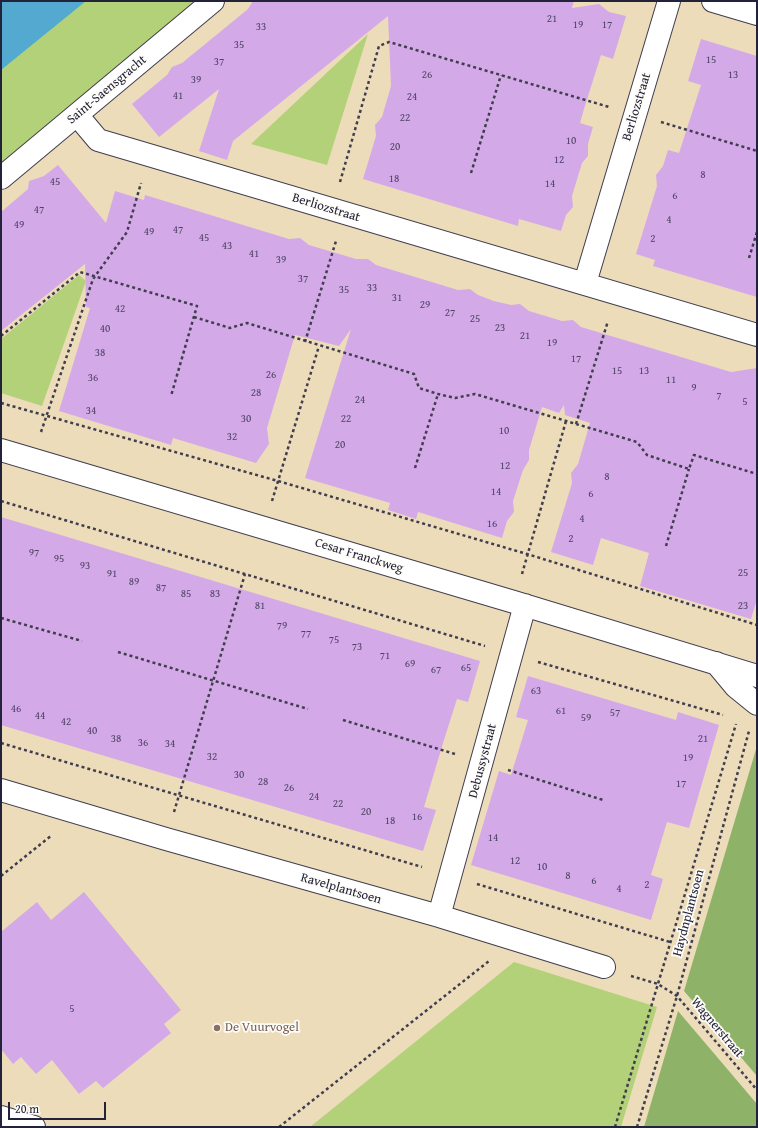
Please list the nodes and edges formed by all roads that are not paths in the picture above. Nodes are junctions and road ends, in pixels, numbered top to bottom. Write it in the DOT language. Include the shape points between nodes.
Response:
graph roads {
  1 [pos="213,1"];
  2 [pos="669,1"];
  3 [pos="713,1"];
  4 [pos="757,14"];
  5 [pos="78,114"];
  6 [pos="1,178"];
  7 [pos="585,283"];
  8 [pos="757,335"];
  9 [pos="1,450"];
  10 [pos="520,604"];
  11 [pos="716,663"];
  12 [pos="757,676"];
  13 [pos="751,699"];
  14 [pos="1,790"];
  15 [pos="439,916"];
  16 [pos="604,967"];
  17 [pos="1,1117"];
  18 [pos="34,1127"];
  1 -- 5 [label="street, Saint-Saensgracht"];
  2 -- 7 [label="street, Berliozstraat"];
  3 -- 4 [label="street"];
  5 -- 6 [label="street, Saint-Saensgracht"];
  5 -- 7 [label="street, Berliozstraat" via="98,140"];
  7 -- 8 [label="street, Berliozstraat"];
  9 -- 10 [label="street, Cesar Franckweg"];
  10 -- 11 [label="street, Cesar Franckweg"];
  10 -- 15 [label="street, Debussystraat" via="512,654"];
  11 -- 12 [label="street, Cesar Franckweg"];
  11 -- 13 [label="street" via="736,687"];
  14 -- 15 [label="street, Ravelplantsoen"];
  15 -- 16 [label="street, Ravelplantsoen"];
  17 -- 18 [label="street"];
}
